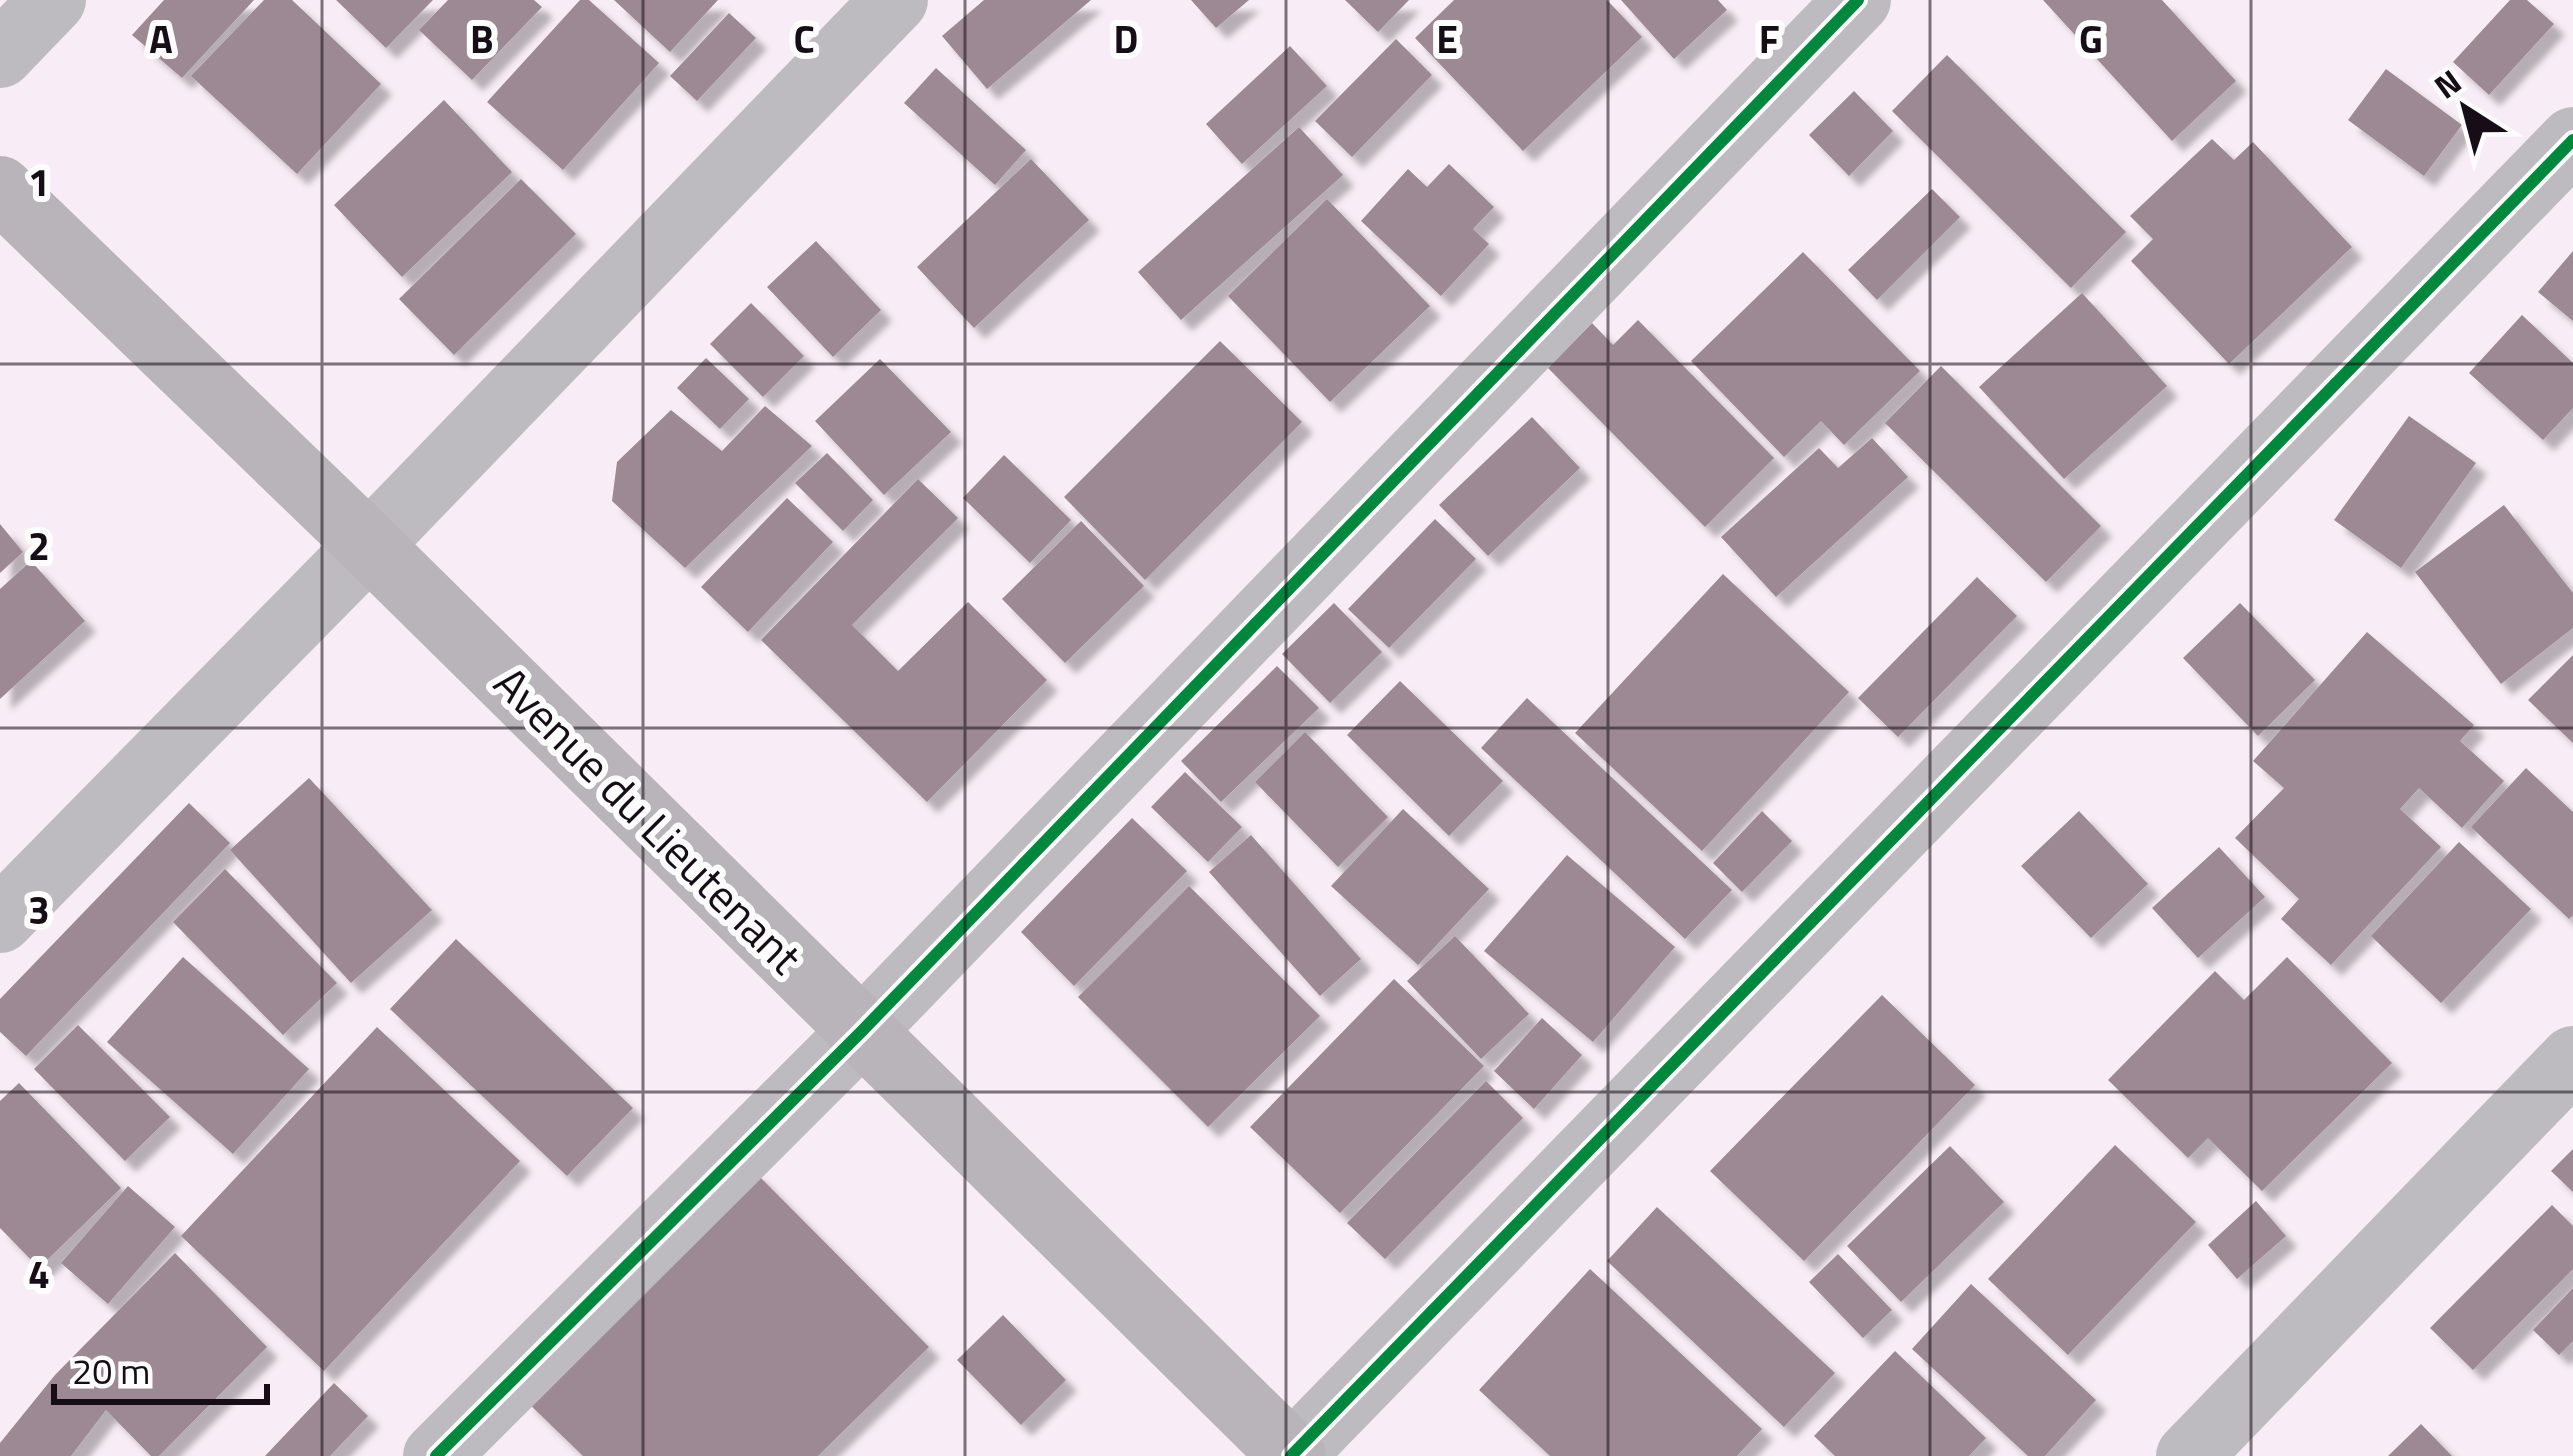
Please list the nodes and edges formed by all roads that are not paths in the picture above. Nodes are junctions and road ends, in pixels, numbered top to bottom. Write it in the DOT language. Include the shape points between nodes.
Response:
graph roads {
  1 [pos="53,0"];
  2 [pos="895,0"];
  3 [pos="1858,0"];
  4 [pos="0,55"];
  5 [pos="2573,140"];
  6 [pos="0,189"];
  7 [pos="370,545"];
  8 [pos="0,920"];
  9 [pos="862,1031"];
  10 [pos="2573,1059"];
  11 [pos="436,1456"];
  12 [pos="1292,1456"];
  13 [pos="2189,1456"];
  1 -- 4 [label="street"];
  2 -- 7 [label="street"];
  3 -- 9 [label="street"];
  5 -- 12 [label="street"];
  6 -- 7 [label="main road, Avenue du Lieutenant"];
  7 -- 8 [label="street"];
  7 -- 9 [label="main road, Avenue du Lieutenant"];
  9 -- 11 [label="street"];
  9 -- 12 [label="main road, Avenue du Lieutenant"];
  10 -- 13 [label="street"];
}
